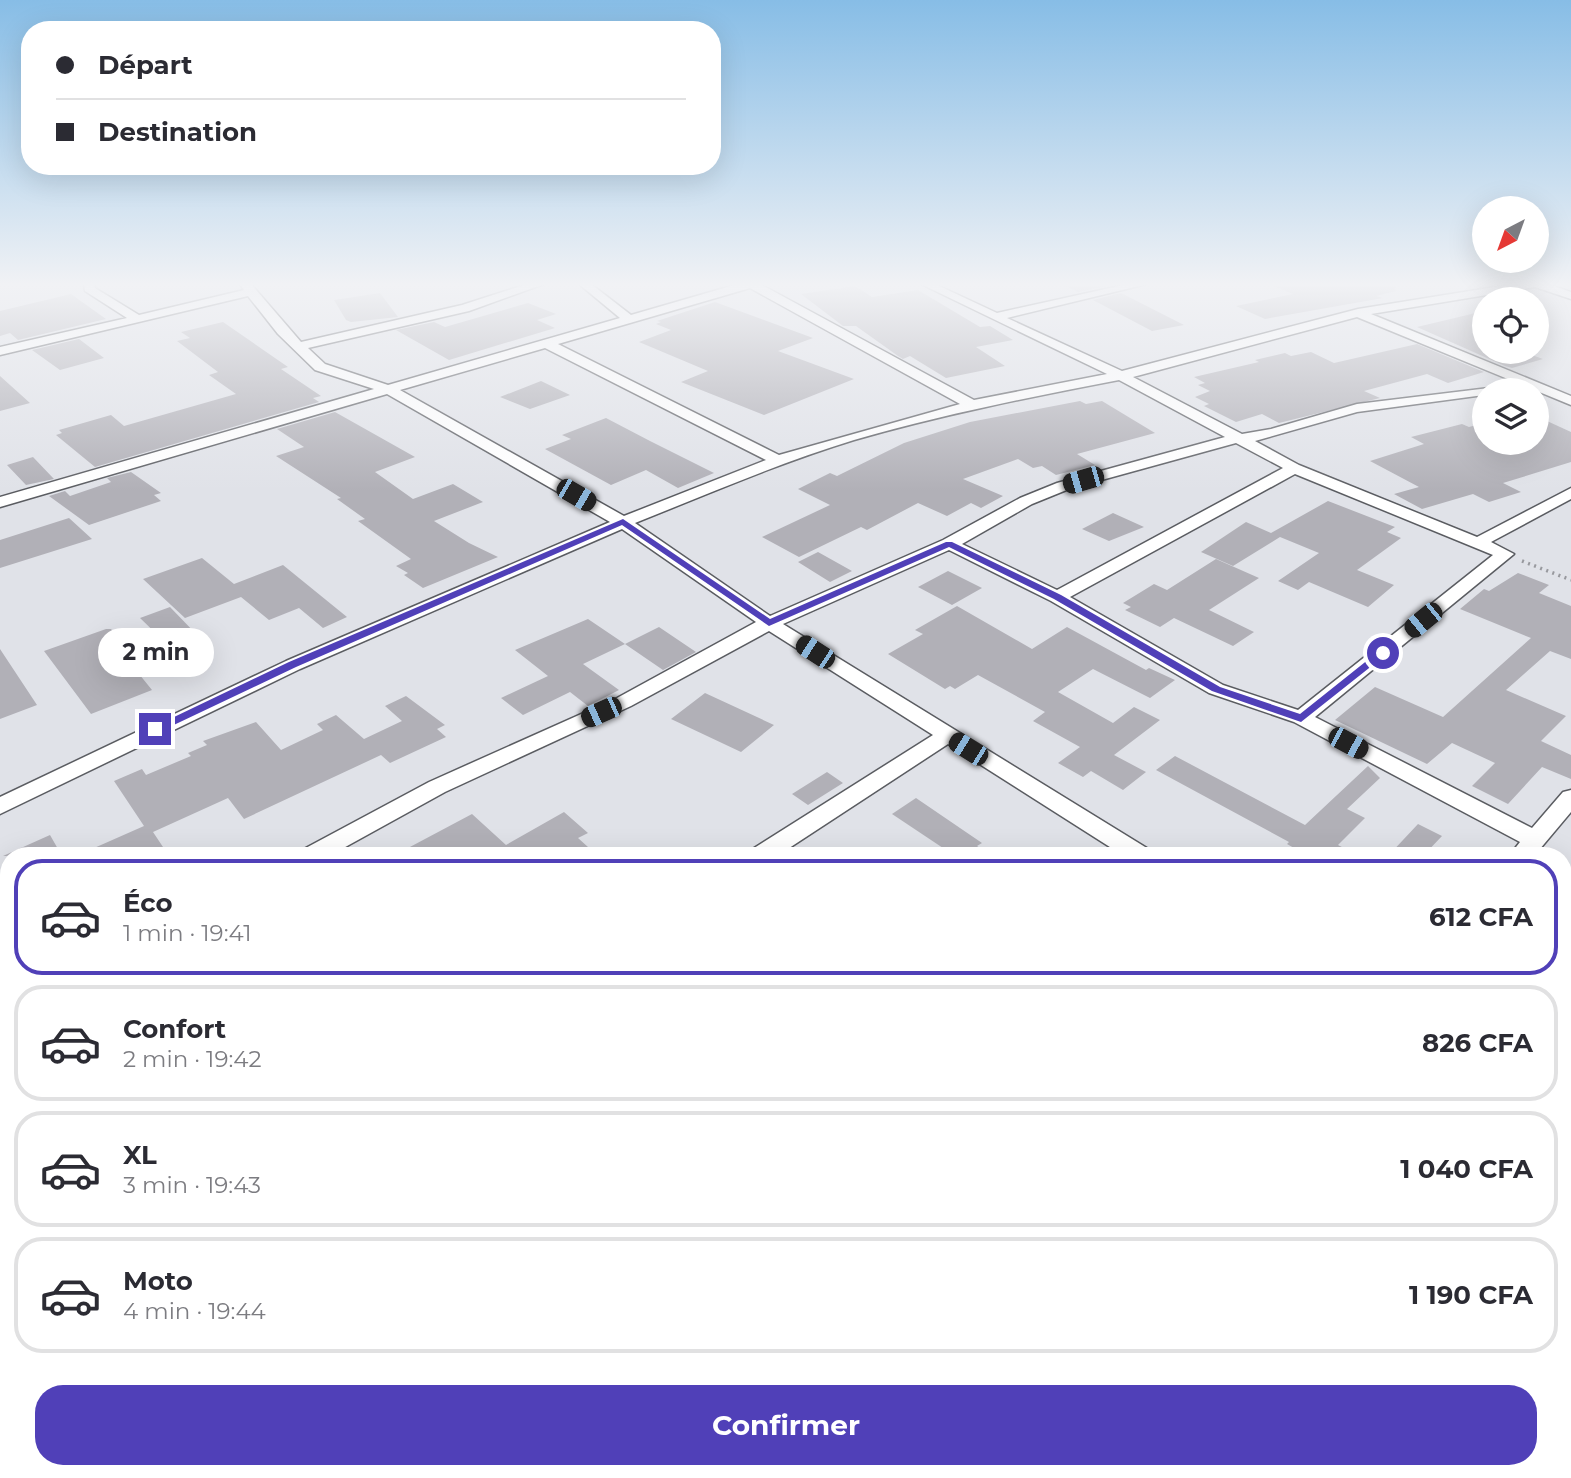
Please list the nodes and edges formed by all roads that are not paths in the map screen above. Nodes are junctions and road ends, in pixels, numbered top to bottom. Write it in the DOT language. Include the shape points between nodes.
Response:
graph roads {
  1 [pos="305,353"];
  2 [pos="513,353"];
  3 [pos="566,353"];
  4 [pos="878,353"];
  5 [pos="1075,353"];
  6 [pos="1212,353"];
  7 [pos="1455,353"];
  8 [pos="1120,375"];
  9 [pos="1516,378"];
  10 [pos="390,390"];
  11 [pos="1472,392"];
  12 [pos="1549,392"];
  13 [pos="1571,401"];
  14 [pos="972,404"];
  15 [pos="1235,439"];
  16 [pos="778,460"];
  17 [pos="1294,468"];
  18 [pos="1571,493"];
  19 [pos="0,502"];
  20 [pos="623,522"];
  21 [pos="1478,543"];
  22 [pos="949,544"];
  23 [pos="1057,597"];
  24 [pos="769,623"];
  25 [pos="1301,719"];
  26 [pos="947,735"];
  27 [pos="1571,797"];
  28 [pos="0,806"];
  29 [pos="327,847"];
  30 [pos="773,847"];
  31 [pos="1127,847"];
  32 [pos="1526,847"];
  33 [pos="1529,847"];
  1 -- 10 [label="street" via="320,367"];
  2 -- 10 [label="street"];
  3 -- 16 [label="street"];
  4 -- 14 [label="street"];
  5 -- 8 [label="street"];
  6 -- 8 [label="street"];
  7 -- 9 [label="street"];
  8 -- 14 [label="street"];
  8 -- 15 [label="street"];
  10 -- 19 [label="street"];
  10 -- 20 [label="street"];
  11 -- 15 [label="street" via="1338,412 1291,429"];
  12 -- 13 [label="street"];
  14 -- 16 [label="street"];
  15 -- 17 [label="street"];
  15 -- 22 [label="street" via="1063,486"];
  16 -- 20 [label="street"];
  17 -- 21 [label="street"];
  17 -- 23 [label="street"];
  18 -- 21 [label="street"];
  20 -- 24 [label="street"];
  20 -- 28 [label="street" via="293,665"];
  21 -- 25 [label="street" via="1505,554"];
  22 -- 23 [label="street"];
  22 -- 24 [label="street"];
  23 -- 25 [label="street" via="1216,689"];
  24 -- 26 [label="street"];
  24 -- 29 [label="street" via="624,702 437,787"];
  25 -- 32 [label="street"];
  26 -- 30 [label="street"];
  26 -- 31 [label="street"];
  27 -- 33 [label="street"];
}
